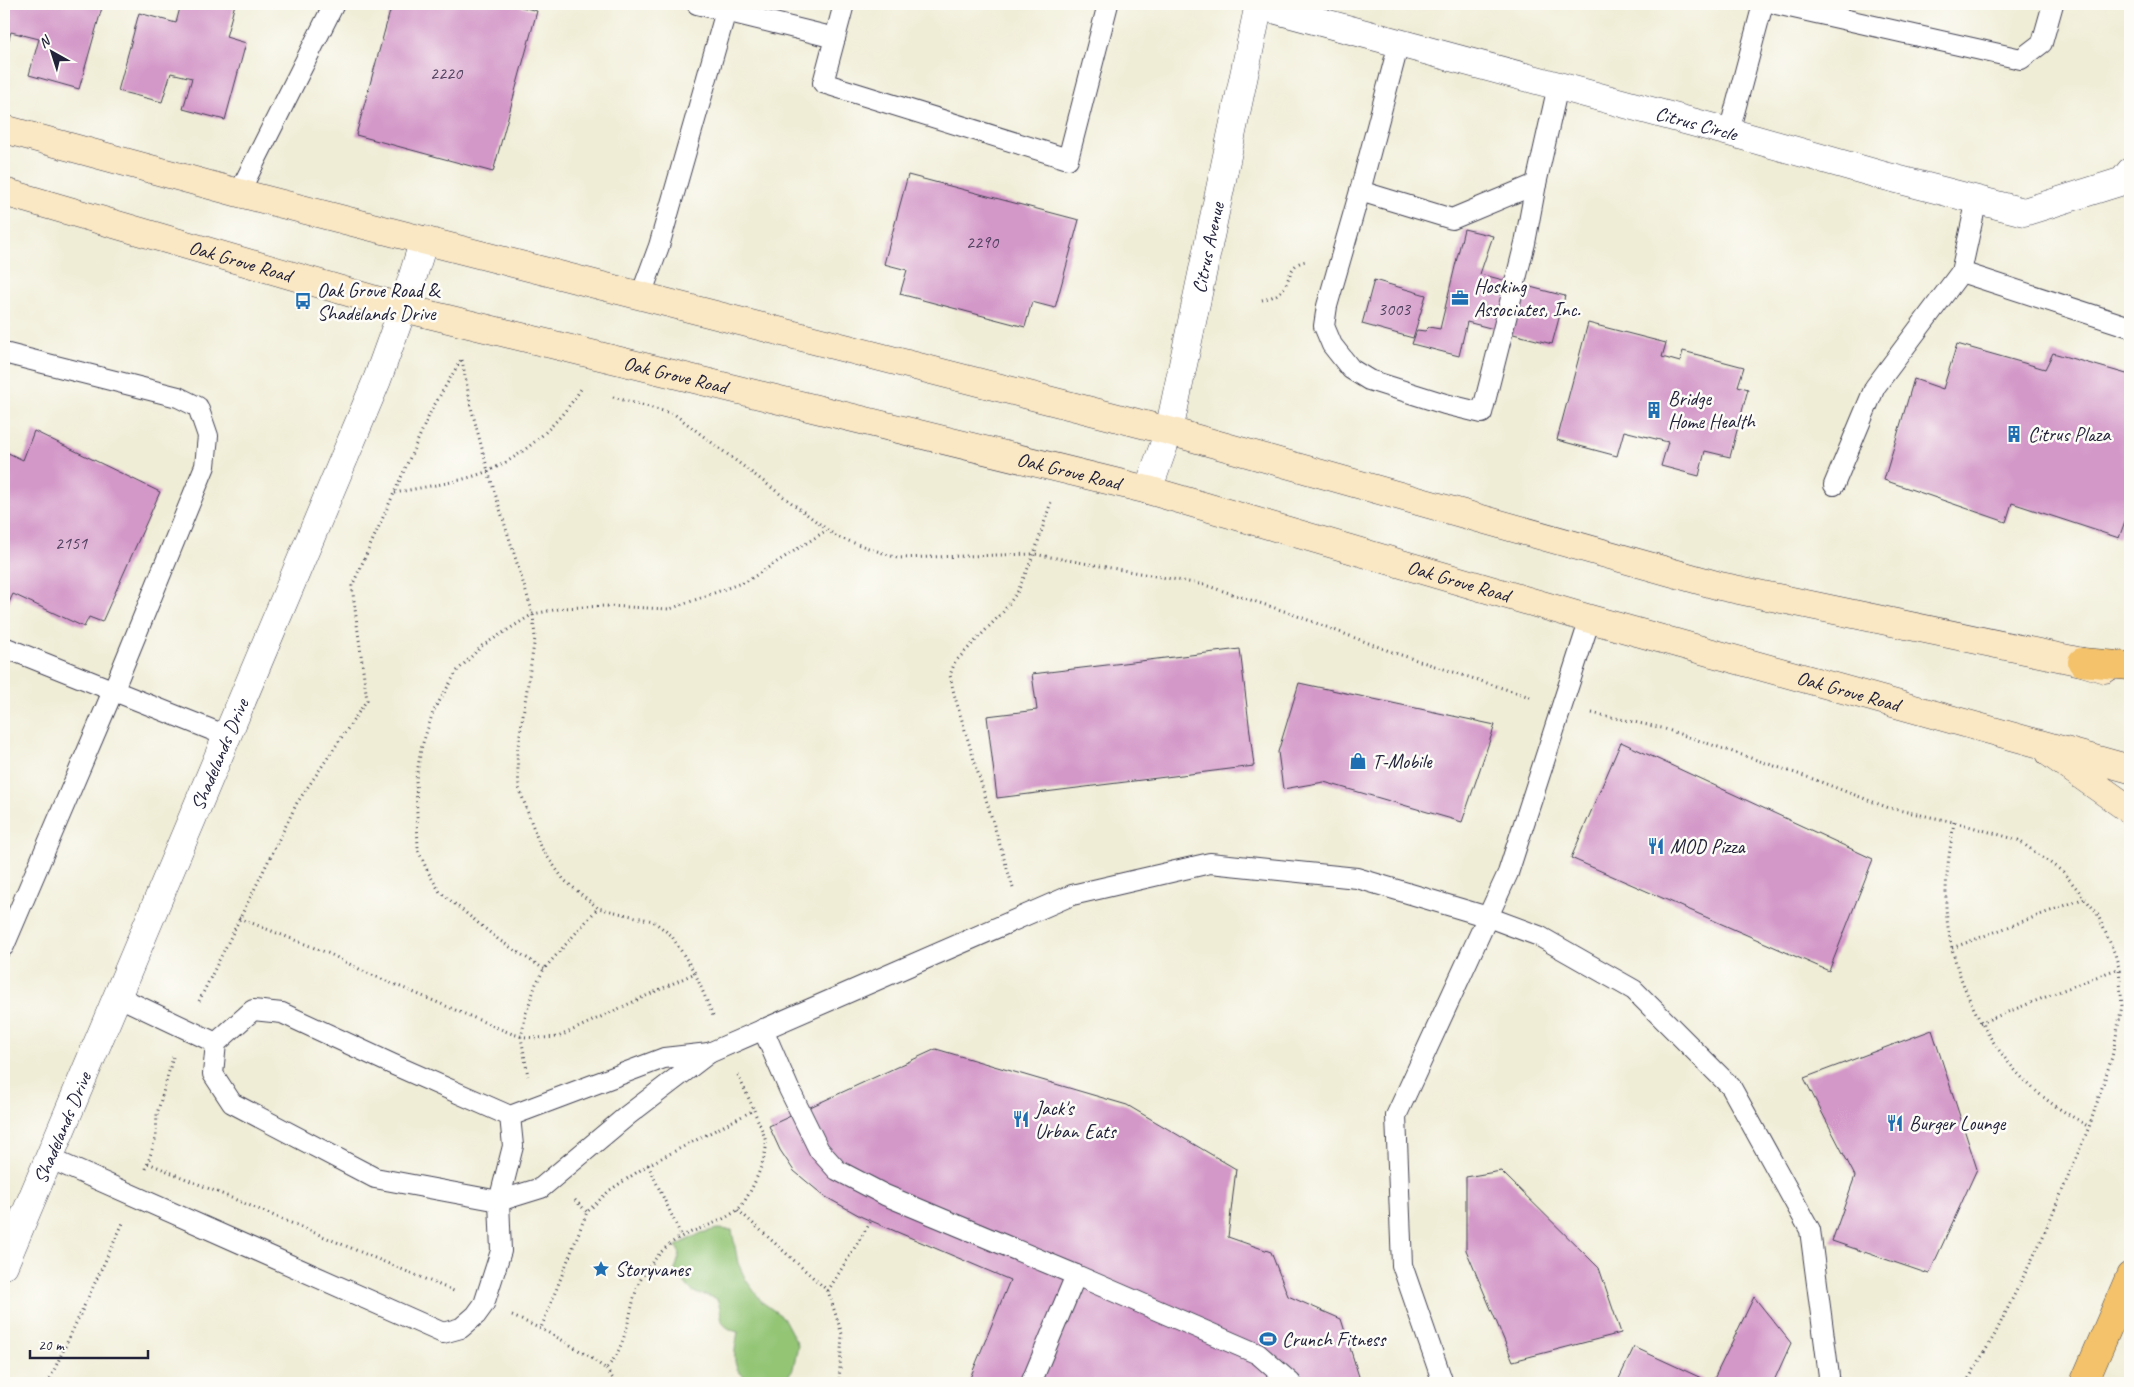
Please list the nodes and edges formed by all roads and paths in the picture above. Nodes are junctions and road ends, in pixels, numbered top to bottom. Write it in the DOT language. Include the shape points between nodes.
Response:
graph roads {
  1 [pos="334,4"];
  2 [pos="697,4"];
  3 [pos="844,4"];
  4 [pos="1108,4"];
  5 [pos="1257,4"];
  6 [pos="1763,4"];
  7 [pos="1776,4"];
  8 [pos="2053,4"];
  9 [pos="727,7"];
  10 [pos="835,38"];
  11 [pos="1399,43"];
  12 [pos="1558,86"];
  13 [pos="4,129"];
  14 [pos="1729,132"];
  15 [pos="2128,180"];
  16 [pos="1536,184"];
  17 [pos="1360,191"];
  18 [pos="4,192"];
  19 [pos="239,193"];
  20 [pos="1977,199"];
  21 [pos="424,240"];
  22 [pos="1339,268"];
  23 [pos="1961,272"];
  24 [pos="641,295"];
  25 [pos="1262,300"];
  26 [pos="403,308"];
  27 [pos="2130,327"];
  28 [pos="4,353"];
  29 [pos="462,358"];
  30 [pos="471,361"];
  31 [pos="572,386"];
  32 [pos="581,389"];
  33 [pos="591,392"];
  34 [pos="609,396"];
  35 [pos="1169,431"];
  36 [pos="488,471"];
  37 [pos="1834,485"];
  38 [pos="1148,490"];
  39 [pos="394,492"];
  40 [pos="1053,495"];
  41 [pos="827,530"];
  42 [pos="1034,554"];
  43 [pos="533,614"];
  44 [pos="1590,619"];
  45 [pos="4,647"];
  46 [pos="2082,662"];
  47 [pos="2130,666"];
  48 [pos="2130,676"];
  49 [pos="113,691"];
  50 [pos="1523,695"];
  51 [pos="367,700"];
  52 [pos="1604,716"];
  53 [pos="227,736"];
  54 [pos="2035,742"];
  55 [pos="2130,768"];
  56 [pos="2130,810"];
  57 [pos="1954,822"];
  58 [pos="2085,898"];
  59 [pos="598,908"];
  60 [pos="1022,917"];
  61 [pos="1488,917"];
  62 [pos="239,918"];
  63 [pos="4,946"];
  64 [pos="1952,948"];
  65 [pos="2119,968"];
  66 [pos="544,969"];
  67 [pos="695,973"];
  68 [pos="117,996"];
  69 [pos="713,1018"];
  70 [pos="1980,1022"];
  71 [pos="763,1029"];
  72 [pos="521,1037"];
  73 [pos="216,1043"];
  74 [pos="709,1053"];
  75 [pos="529,1083"];
  76 [pos="748,1098"];
  77 [pos="754,1110"];
  78 [pos="510,1116"];
  79 [pos="2089,1126"];
  80 [pos="49,1158"];
  81 [pos="148,1163"];
  82 [pos="648,1165"];
  83 [pos="573,1198"];
  84 [pos="500,1201"];
  85 [pos="738,1210"];
  86 [pos="587,1212"];
  87 [pos="871,1221"];
  88 [pos="681,1235"];
  89 [pos="4,1265"];
  90 [pos="1076,1275"];
  91 [pos="2130,1276"];
  92 [pos="828,1291"];
  93 [pos="484,1304"];
  94 [pos="541,1328"];
  95 [pos="606,1369"];
  96 [pos="616,1383"];
  97 [pos="839,1383"];
  98 [pos="1031,1383"];
  99 [pos="1291,1383"];
  100 [pos="1443,1383"];
  101 [pos="1826,1383"];
  102 [pos="1966,1383"];
  103 [pos="2084,1383"];
  1 -- 19 [label="lane"];
  2 -- 9 [label="lane"];
  3 -- 10 [label="lane"];
  4 -- 10 [label="lane" via="1068,159 823,83"];
  5 -- 11 [label="street, Citrus Circle"];
  5 -- 35 [label="street, Citrus Avenue"];
  6 -- 14 [label="lane"];
  7 -- 8 [label="lane" via="2021,59 2042,44"];
  9 -- 10 [label="lane"];
  9 -- 24 [label="lane" via="659,246"];
  11 -- 12 [label="street, Citrus Circle"];
  11 -- 17 [label="lane"];
  12 -- 14 [label="street, Citrus Circle"];
  12 -- 16 [label="lane"];
  13 -- 19 [label="main road"];
  14 -- 20 [label="street, Citrus Circle"];
  15 -- 20 [label="street, Citrus Circle" via="2024,212"];
  16 -- 17 [label="lane" via="1452,219"];
  16 -- 22 [label="lane" via="1482,413 1369,380 1351,369 1332,346 1324,326 1326,306"];
  17 -- 22 [label="lane"];
  18 -- 26 [label="main road, Oak Grove Road"];
  19 -- 21 [label="main road"];
  20 -- 23 [label="lane"];
  21 -- 24 [label="main road"];
  21 -- 26 [label="street, Shadelands Drive"];
  22 -- 25 [label="path" via="1318,261 1304,261 1290,272 1283,290"];
  23 -- 27 [label="lane"];
  23 -- 37 [label="lane" via="1875,387"];
  24 -- 35 [label="main road"];
  26 -- 38 [label="main road, Oak Grove Road"];
  26 -- 53 [label="street, Shadelands Drive"];
  28 -- 49 [label="lane" via="178,396 198,407 208,436 205,466"];
  29 -- 30 [label="path"];
  29 -- 36 [label="path"];
  29 -- 39 [label="path" via="431,411"];
  31 -- 32 [label="path"];
  32 -- 33 [label="path"];
  32 -- 36 [label="path" via="565,413 537,439"];
  34 -- 41 [label="path" via="674,414"];
  35 -- 38 [label="street, Citrus Avenue"];
  35 -- 46 [label="main road" via="1720,586"];
  36 -- 39 [label="path"];
  36 -- 43 [label="path"];
  38 -- 44 [label="main road, Oak Grove Road"];
  39 -- 51 [label="path" via="352,586"];
  40 -- 42 [label="path"];
  41 -- 42 [label="path" via="837,537 897,558"];
  41 -- 43 [label="path" via="747,581 670,609 605,606 564,608"];
  42 -- 50 [label="path" via="1205,585"];
  42 -- 60 [label="path" via="1018,591 955,662 950,675"];
  43 -- 59 [label="path" via="535,638 517,753 519,788 540,846 564,880"];
  43 -- 66 [label="path" via="482,646 457,671 433,712 421,749 416,779 417,840 421,858 440,892 499,940"];
  44 -- 54 [label="main road, Oak Grove Road"];
  44 -- 61 [label="lane" via="1508,873"];
  45 -- 49 [label="lane"];
  46 -- 47 [label="highway"];
  46 -- 48 [label="main road"];
  49 -- 53 [label="lane"];
  49 -- 63 [label="lane"];
  52 -- 57 [label="path" via="1662,728 1889,808"];
  53 -- 68 [label="street, Shadelands Drive"];
  54 -- 55 [label="main road, Oak Grove Road"];
  54 -- 56 [label="main road"];
  57 -- 58 [label="path" via="2018,840 2062,872"];
  57 -- 64 [label="path" via="1947,864 1946,906"];
  58 -- 64 [label="path"];
  58 -- 65 [label="path" via="2108,936"];
  59 -- 66 [label="path"];
  59 -- 67 [label="path" via="653,921 671,935"];
  60 -- 61 [label="lane" via="1072,895 1210,863 1357,878"];
  60 -- 71 [label="lane"];
  61 -- 100 [label="lane" via="1396,1116 1402,1265"];
  61 -- 101 [label="lane" via="1539,936 1634,990 1731,1087 1810,1230 1829,1376"];
  62 -- 72 [label="path" via="304,942 365,972"];
  64 -- 70 [label="path" via="1963,986"];
  65 -- 70 [label="path"];
  65 -- 79 [label="path" via="2121,1014 2112,1058"];
  66 -- 72 [label="path" via="526,1013"];
  67 -- 69 [label="path"];
  67 -- 72 [label="path" via="558,1037"];
  68 -- 73 [label="lane"];
  68 -- 80 [label="street, Shadelands Drive"];
  70 -- 79 [label="path" via="2010,1064 2046,1099"];
  71 -- 74 [label="lane"];
  71 -- 90 [label="lane" via="819,1150 837,1170 885,1195"];
  72 -- 75 [label="path"];
  73 -- 78 [label="lane" via="253,1010 282,1013"];
  73 -- 84 [label="lane" via="213,1074 232,1103 375,1178"];
  74 -- 78 [label="lane" via="664,1058"];
  74 -- 84 [label="lane" via="541,1188"];
  76 -- 77 [label="path"];
  77 -- 82 [label="path"];
  77 -- 85 [label="path" via="766,1143 754,1183"];
  78 -- 84 [label="lane" via="513,1146"];
  79 -- 102 [label="path" via="2038,1248 1994,1336"];
  80 -- 89 [label="street, Shadelands Drive"];
  80 -- 93 [label="lane" via="443,1333 461,1328"];
  81 -- 93 [label="path"];
  82 -- 86 [label="path" via="610,1190"];
  82 -- 88 [label="path"];
  83 -- 86 [label="path"];
  84 -- 93 [label="lane" via="501,1251"];
  85 -- 88 [label="path"];
  85 -- 92 [label="path"];
  86 -- 94 [label="path"];
  87 -- 92 [label="path"];
  88 -- 95 [label="path" via="652,1262 637,1286 627,1330"];
  90 -- 98 [label="lane"];
  90 -- 99 [label="lane" via="1258,1354"];
  91 -- 103 [label="highway"];
  92 -- 97 [label="path" via="842,1334"];
  93 -- 94 [label="path"];
  94 -- 95 [label="path"];
  95 -- 96 [label="path"];
}
